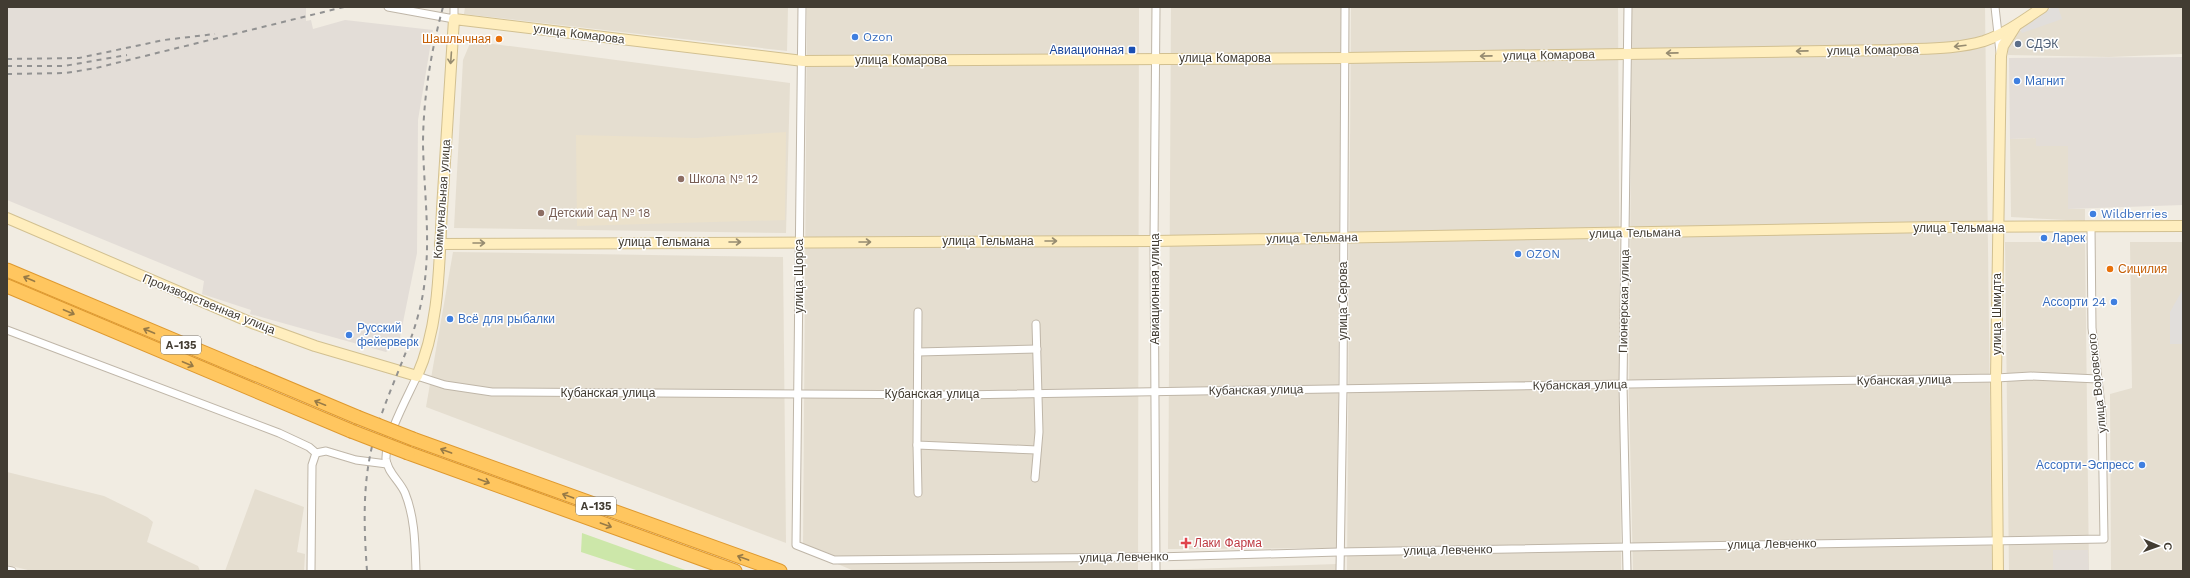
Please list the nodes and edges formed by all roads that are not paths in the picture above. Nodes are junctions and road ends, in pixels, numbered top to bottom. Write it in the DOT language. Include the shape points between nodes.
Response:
graph roads {
  1 [pos="388,7"];
  2 [pos="454,7"];
  3 [pos="802,7"];
  4 [pos="1156,7"];
  5 [pos="1345,7"];
  6 [pos="1628,7"];
  7 [pos="1995,7"];
  8 [pos="2043,7"];
  9 [pos="454,19"];
  10 [pos="2017,24"];
  11 [pos="1997,35"];
  12 [pos="1627,54"];
  13 [pos="2000,56"];
  14 [pos="1156,58"];
  15 [pos="1345,58"];
  16 [pos="803,61"];
  17 [pos="7,218"];
  18 [pos="2183,226"];
  19 [pos="1997,228"];
  20 [pos="2091,228"];
  21 [pos="1625,234"];
  22 [pos="1343,238"];
  23 [pos="1154,240"];
  24 [pos="799,242"];
  25 [pos="440,244"];
  26 [pos="7,270"];
  27 [pos="7,286"];
  28 [pos="918,312"];
  29 [pos="1036,324"];
  30 [pos="7,330"];
  31 [pos="1037,350"];
  32 [pos="918,352"];
  33 [pos="417,376"];
  34 [pos="1996,378"];
  35 [pos="2098,378"];
  36 [pos="1623,385"];
  37 [pos="1343,389"];
  38 [pos="1156,391"];
  39 [pos="798,394"];
  40 [pos="918,394"];
  41 [pos="1038,394"];
  42 [pos="917,445"];
  43 [pos="1037,450"];
  44 [pos="316,453"];
  45 [pos="387,464"];
  46 [pos="1035,478"];
  47 [pos="918,493"];
  48 [pos="2104,539"];
  49 [pos="1998,540"];
  50 [pos="796,545"];
  51 [pos="1626,547"];
  52 [pos="1339,552"];
  53 [pos="1156,557"];
  54 [pos="7,570"];
  55 [pos="12,571"];
  56 [pos="311,571"];
  57 [pos="416,571"];
  58 [pos="735,571"];
  59 [pos="780,571"];
  60 [pos="1156,571"];
  61 [pos="1340,571"];
  62 [pos="1627,571"];
  63 [pos="1998,571"];
  1 -- 9 [label="street"];
  2 -- 9 [label="street"];
  3 -- 16 [label="street, улица Щорса"];
  4 -- 14 [label="street, Авиационная улица"];
  5 -- 15 [label="street, улица Серова"];
  6 -- 12 [label="street, Пионерская улица"];
  7 -- 11 [label="street, улица Шмидта"];
  8 -- 10 [label="street, улица Комарова"];
  9 -- 16 [label="street, улица Комарова"];
  9 -- 25 [label="street, Коммунальная улица, one-way"];
  10 -- 11 [label="street, улица Комарова"];
  10 -- 13 [label="street, улица Шмидта" via="2003,46"];
  11 -- 12 [label="street, улица Комарова, one-way" via="1971,44 1922,48"];
  11 -- 13 [label="street, улица Шмидта"];
  12 -- 15 [label="street, улица Комарова, one-way"];
  12 -- 21 [label="street, Пионерская улица"];
  13 -- 19 [label="street, улица Шмидта"];
  14 -- 15 [label="street, улица Комарова"];
  14 -- 16 [label="street, улица Комарова"];
  14 -- 23 [label="street, Авиационная улица"];
  15 -- 22 [label="street, улица Серова"];
  16 -- 24 [label="street, улица Щорса"];
  17 -- 33 [label="street, Производственная улица" via="252,323 315,346"];
  18 -- 20 [label="street, улица Тельмана"];
  19 -- 20 [label="street, улица Тельмана"];
  19 -- 21 [label="street, улица Тельмана"];
  19 -- 34 [label="street, улица Шмидта"];
  20 -- 35 [label="street, улица Воровского" via="2092,328"];
  21 -- 22 [label="street, улица Тельмана"];
  21 -- 36 [label="street, Пионерская улица"];
  22 -- 23 [label="street, улица Тельмана"];
  22 -- 37 [label="street, улица Серова"];
  24 -- 23 [label="street, улица Тельмана, one-way"];
  23 -- 38 [label="street, Авиационная улица"];
  25 -- 24 [label="street, улица Тельмана, one-way"];
  24 -- 39 [label="street, улица Щорса"];
  25 -- 33 [label="street, Коммунальная улица" via="430,336"];
  59 -- 26 [label="highway, А-135, one-way, bridge" via="413,439"];
  27 -- 58 [label="highway, А-135, one-way, bridge" via="351,431"];
  28 -- 32 [label="street"];
  29 -- 31 [label="street"];
  30 -- 44 [label="street" via="279,433"];
  31 -- 32 [label="street"];
  31 -- 41 [label="street"];
  32 -- 40 [label="street"];
  33 -- 39 [label="street, Кубанская улица" via="445,385 492,392"];
  33 -- 45 [label="street" via="386,450"];
  34 -- 35 [label="street, Кубанская улица"];
  34 -- 36 [label="street, Кубанская улица"];
  34 -- 49 [label="street, улица Шмидта"];
  35 -- 48 [label="street, улица Воровского" via="2102,414"];
  36 -- 37 [label="street, Кубанская улица"];
  36 -- 51 [label="street, Пионерская улица"];
  37 -- 38 [label="street, Кубанская улица"];
  37 -- 52 [label="street, улица Серова"];
  38 -- 41 [label="street, Кубанская улица"];
  38 -- 53 [label="street, Авиационная улица"];
  39 -- 40 [label="street, Кубанская улица"];
  39 -- 50 [label="street, улица Щорса"];
  40 -- 41 [label="street, Кубанская улица"];
  40 -- 42 [label="street"];
  41 -- 43 [label="street"];
  42 -- 43 [label="street"];
  42 -- 47 [label="street"];
  43 -- 46 [label="street"];
  44 -- 45 [label="street" via="326,451 356,460"];
  44 -- 56 [label="street" via="312,465"];
  45 -- 57 [label="street" via="404,491 413,517"];
  48 -- 49 [label="street, улица Левченко"];
  49 -- 51 [label="street, улица Левченко"];
  49 -- 63 [label="street, улица Шмидта"];
  50 -- 53 [label="street, улица Левченко" via="834,560"];
  51 -- 52 [label="street, улица Левченко"];
  51 -- 62 [label="street, Пионерская улица"];
  52 -- 53 [label="street, улица Левченко"];
  52 -- 61 [label="street, улица Серова"];
  53 -- 60 [label="street, Авиационная улица"];
  54 -- 55 [label="street"];
}
